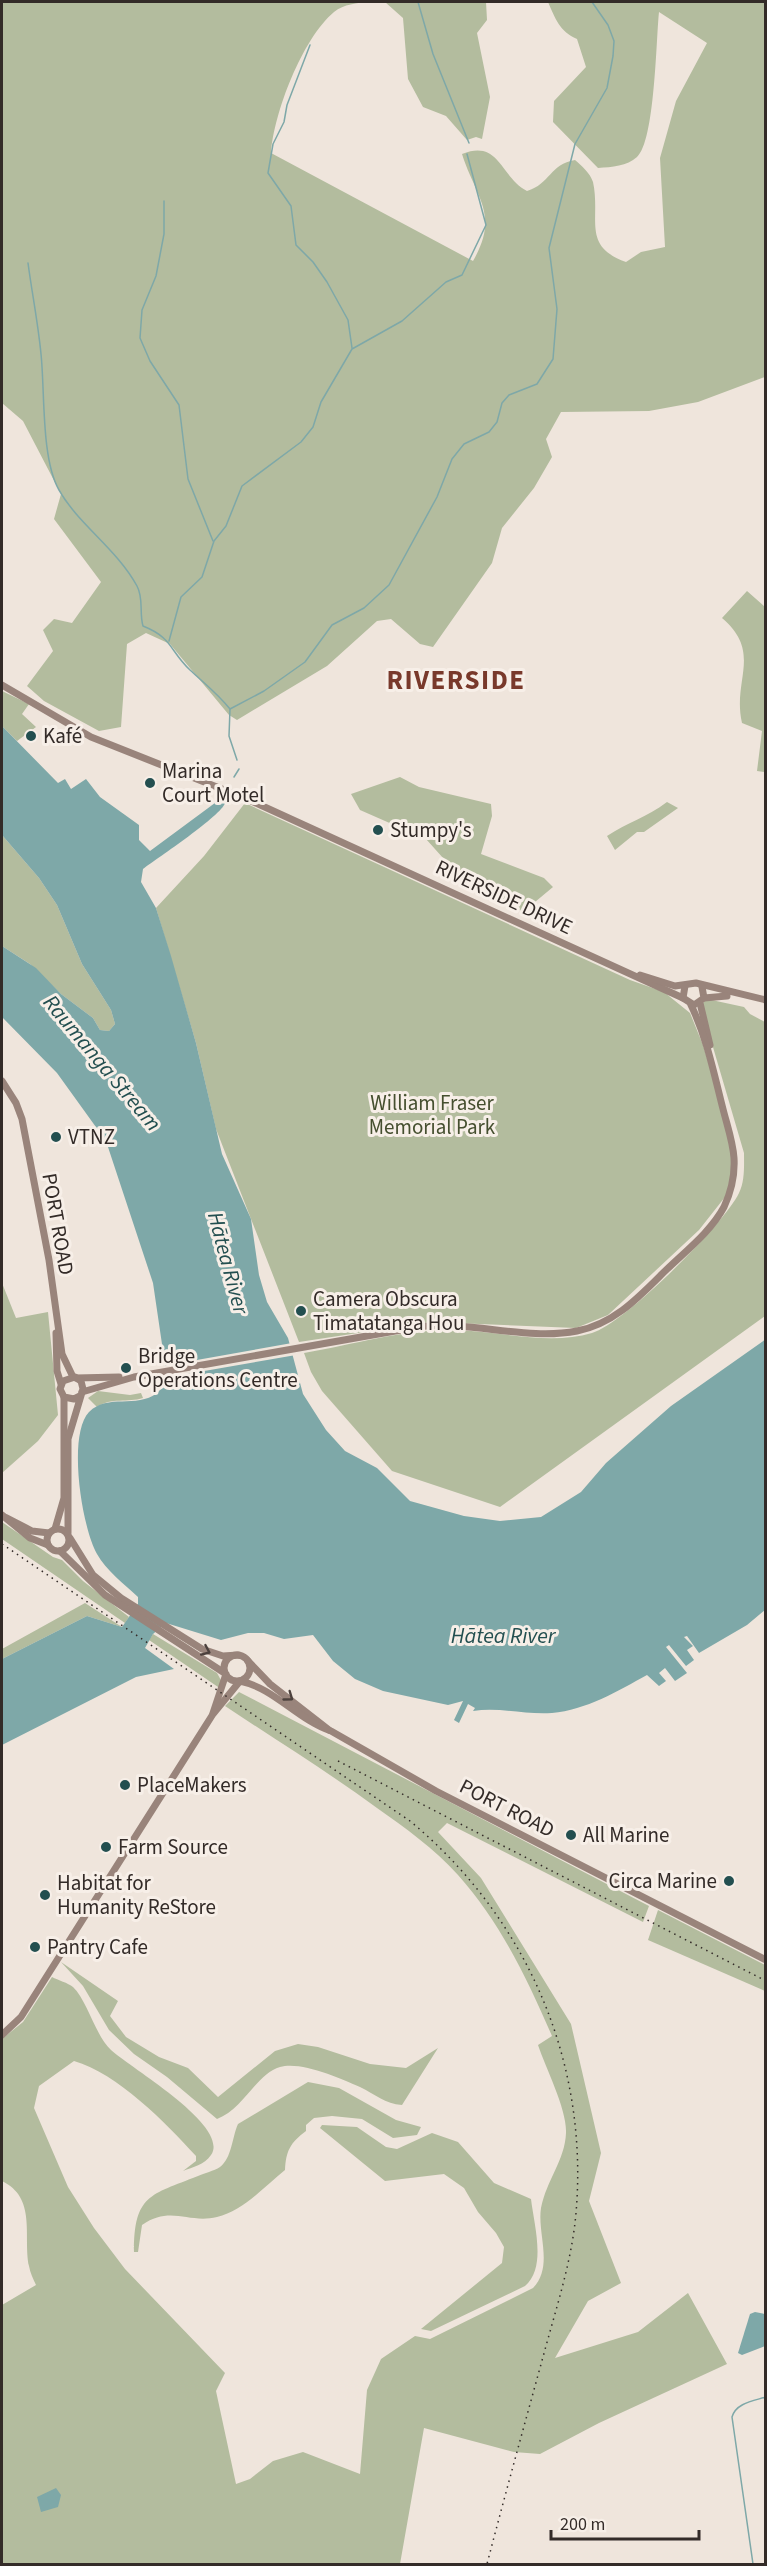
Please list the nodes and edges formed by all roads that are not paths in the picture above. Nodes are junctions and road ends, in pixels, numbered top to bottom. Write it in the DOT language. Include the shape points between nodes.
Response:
graph roads {
  1 [pos="2,685"];
  2 [pos="635,974"];
  3 [pos="685,986"];
  4 [pos="702,987"];
  5 [pos="683,998"];
  6 [pos="702,1000"];
  7 [pos="762,1000"];
  8 [pos="692,1005"];
  9 [pos="709,1054"];
  10 [pos="2,1081"];
  11 [pos="55,1307"];
  12 [pos="134,1377"];
  13 [pos="75,1378"];
  14 [pos="61,1384"];
  15 [pos="81,1394"];
  16 [pos="64,1397"];
  17 [pos="3,1516"];
  18 [pos="52,1531"];
  19 [pos="69,1536"];
  20 [pos="48,1545"];
  21 [pos="60,1551"];
  22 [pos="118,1601"];
  23 [pos="174,1638"];
  24 [pos="238,1655"];
  25 [pos="248,1661"];
  26 [pos="226,1674"];
  27 [pos="240,1681"];
  28 [pos="213,1714"];
  29 [pos="331,1731"];
  30 [pos="765,1960"];
  31 [pos="2,2036"];
  1 -- 2 [label="main road, RIVERSIDE DRIVE" via="91,737 246,798"];
  2 -- 3 [label="main road, RIVERSIDE DRIVE"];
  2 -- 5 [label="main road, RIVERSIDE DRIVE"];
  3 -- 4 [label="main road" via="692,983"];
  3 -- 5 [label="main road"];
  4 -- 6 [label="main road"];
  4 -- 7 [label="main road"];
  5 -- 8 [label="main road"];
  6 -- 7 [label="main road" via="718,995"];
  6 -- 8 [label="main road"];
  6 -- 9 [label="main road"];
  8 -- 9 [label="main road"];
  9 -- 12 [label="main road" via="733,1150 729,1196 703,1234 623,1311 600,1324 568,1333 441,1325"];
  10 -- 11 [label="main road, PORT ROAD" via="22,1119"];
  11 -- 13 [label="main road, PORT ROAD" via="62,1354"];
  11 -- 14 [label="main road, PORT ROAD"];
  12 -- 13 [label="main road"];
  12 -- 15 [label="main road"];
  13 -- 14 [label="main road"];
  13 -- 15 [label="main road" via="82,1384"];
  14 -- 16 [label="main road"];
  15 -- 16 [label="main road" via="74,1399"];
  15 -- 19 [label="main road" via="68,1439"];
  16 -- 18 [label="main road" via="64,1498"];
  17 -- 18 [label="main road" via="32,1531"];
  17 -- 20 [label="main road" via="30,1538"];
  18 -- 19 [label="main road" via="62,1529"];
  18 -- 20 [label="main road"];
  19 -- 21 [label="main road" via="68,1547"];
  19 -- 22 [label="main road, PORT ROAD" via="93,1575"];
  20 -- 21 [label="main road"];
  21 -- 22 [label="main road, PORT ROAD" via="87,1580"];
  22 -- 23 [label="main road, PORT ROAD"];
  23 -- 24 [label="main road, PORT ROAD, one-way" via="213,1654"];
  23 -- 26 [label="main road, PORT ROAD"];
  24 -- 25 [label="main road, PORT ROAD"];
  24 -- 26 [label="main road" via="225,1663"];
  25 -- 27 [label="main road" via="249,1673"];
  25 -- 29 [label="main road, PORT ROAD, one-way" via="270,1684"];
  26 -- 27 [label="main road, PORT ROAD"];
  26 -- 28 [label="main road"];
  27 -- 28 [label="main road"];
  27 -- 29 [label="main road, PORT ROAD" via="258,1686 314,1726"];
  28 -- 31 [label="main road" via="21,2017"];
  29 -- 30 [label="main road, PORT ROAD" via="436,1791"];
}
